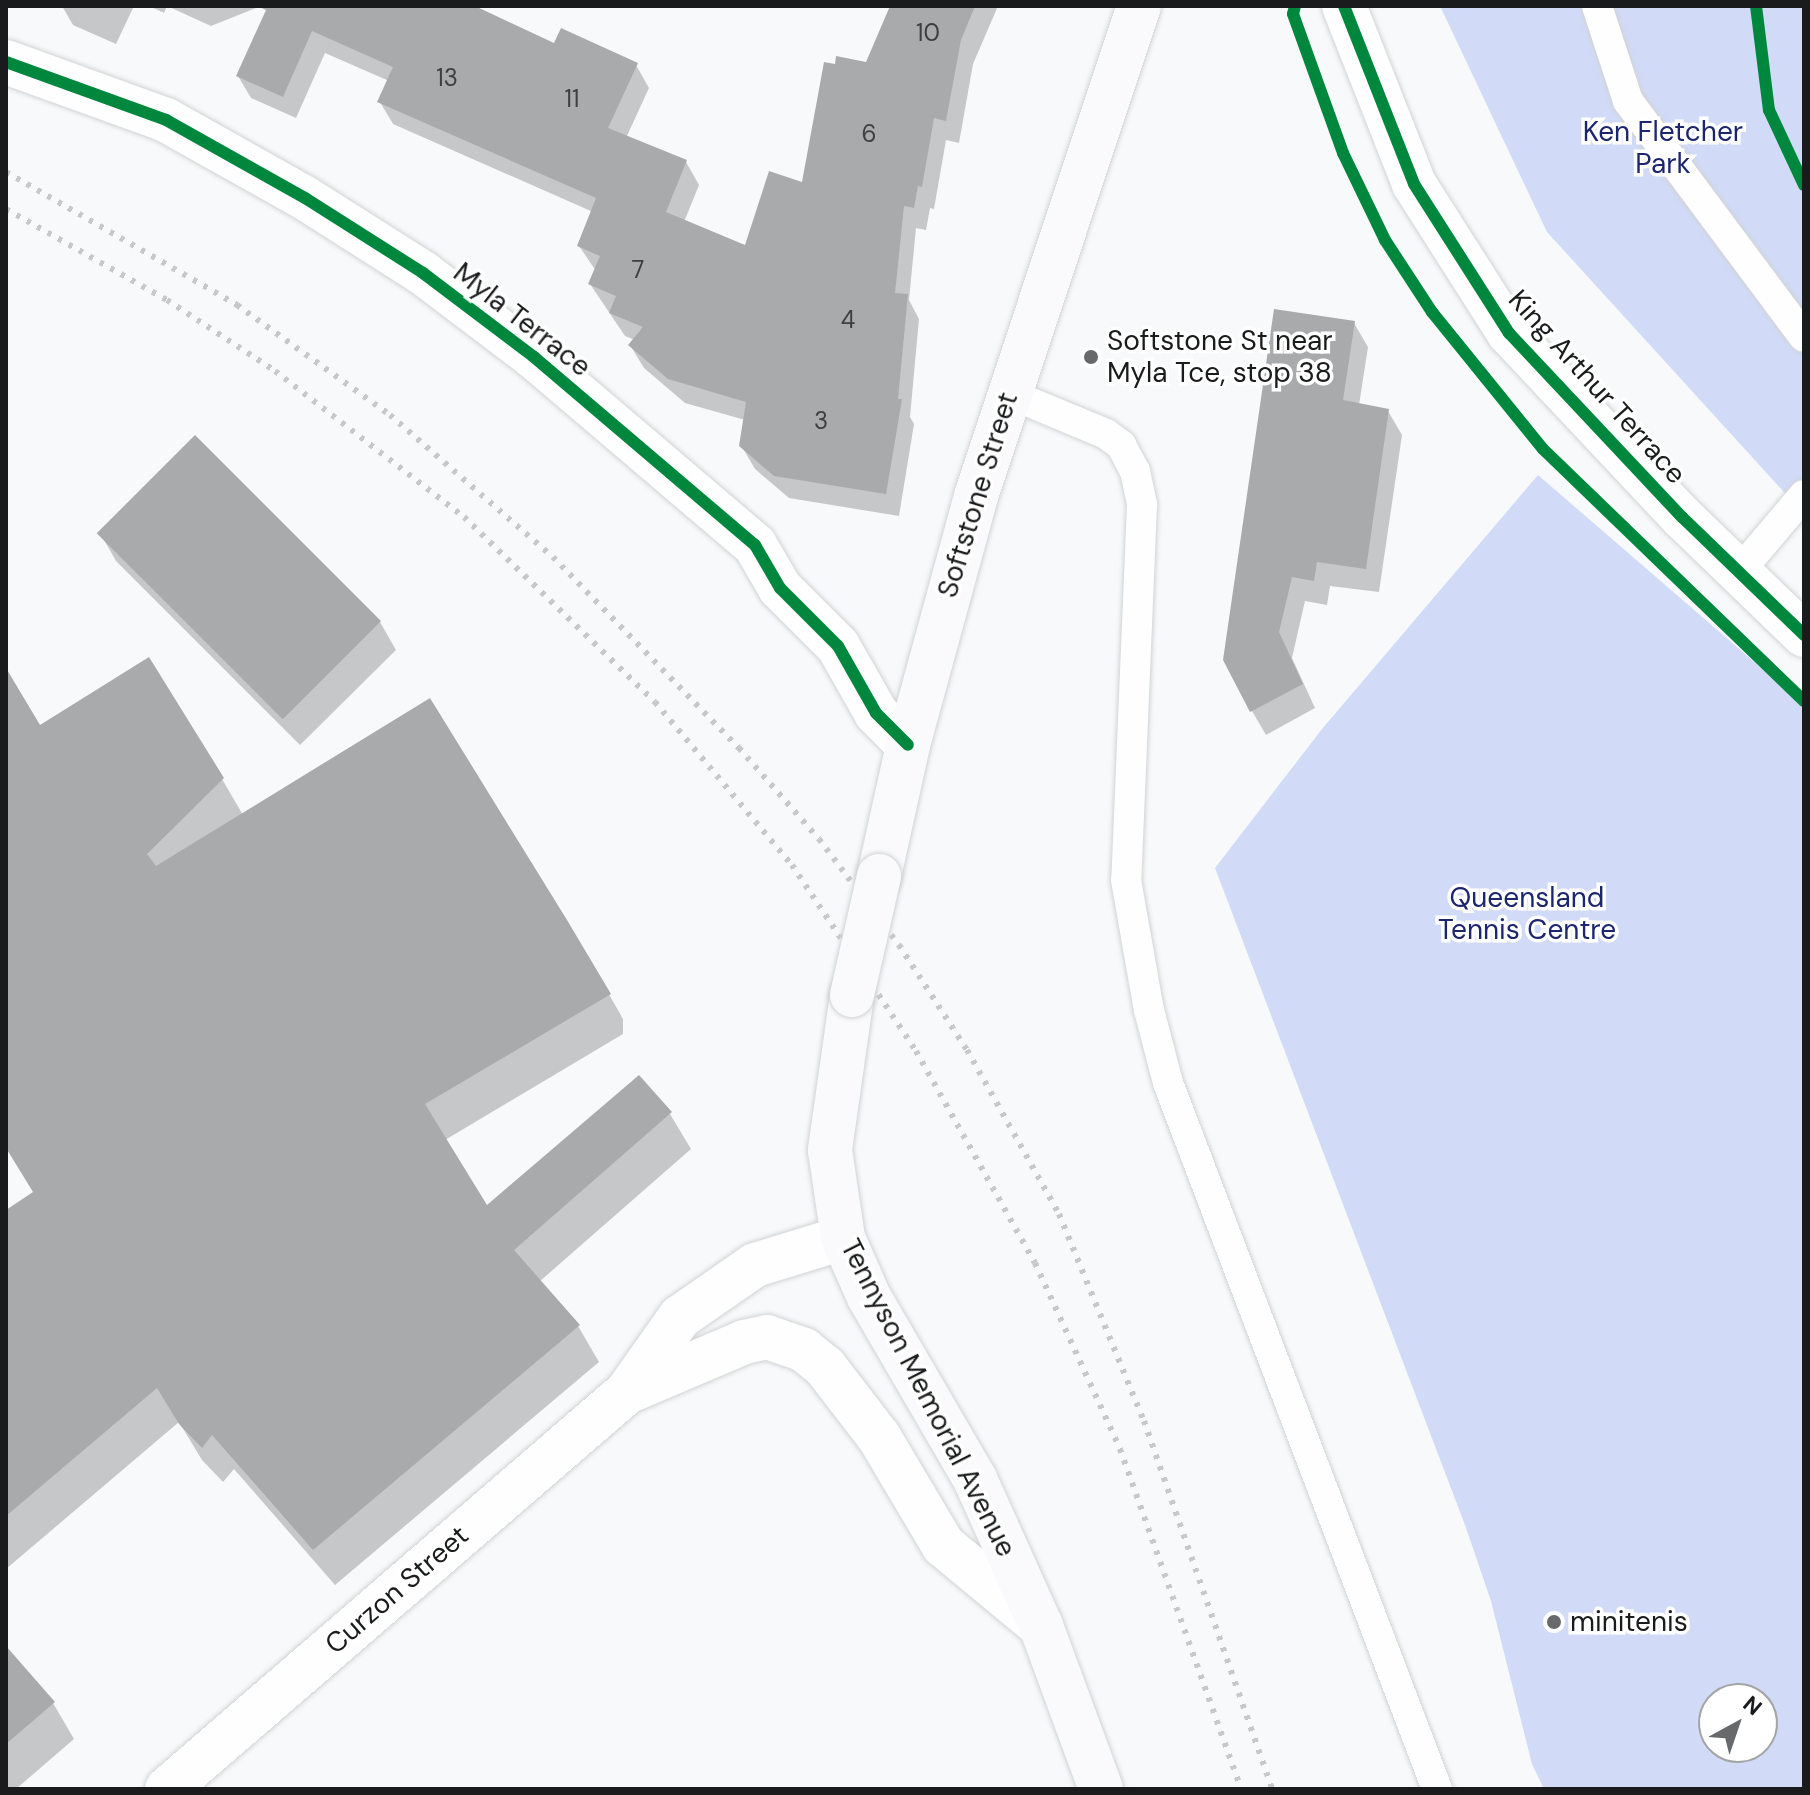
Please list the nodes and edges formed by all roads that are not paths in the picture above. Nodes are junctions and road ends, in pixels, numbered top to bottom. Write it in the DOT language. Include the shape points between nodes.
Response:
graph roads {
  1 [pos="1139,6"];
  2 [pos="1344,6"];
  3 [pos="1597,6"];
  4 [pos="6,62"];
  5 [pos="1804,337"];
  6 [pos="1010,394"];
  7 [pos="1804,495"];
  8 [pos="1738,573"];
  9 [pos="1804,635"];
  10 [pos="908,745"];
  11 [pos="852,995"];
  12 [pos="843,1238"];
  13 [pos="627,1392"];
  14 [pos="1041,1626"];
  15 [pos="167,1789"];
  16 [pos="1101,1789"];
  17 [pos="1437,1789"];
  1 -- 6 [label="main road, Softstone Street"];
  2 -- 8 [label="street, King Arthur Terrace" via="1414,184 1471,281 1556,386"];
  3 -- 5 [label="lane" via="1628,101"];
  4 -- 10 [label="street, Myla Terrace" via="166,120 365,235 534,357 755,545 780,588 838,646 876,713"];
  6 -- 10 [label="main road, Softstone Street" via="942,611"];
  6 -- 17 [label="lane" via="1106,434 1121,445 1135,471 1142,505 1126,880 1149,1010 1168,1083"];
  7 -- 8 [label="lane"];
  8 -- 9 [label="street, King Arthur Terrace"];
  10 -- 11 [label="main road, Softstone Street, bridge"];
  11 -- 12 [label="main road, Tennyson Memorial Avenue" via="830,1150"];
  12 -- 13 [label="street, Curzon Street" via="755,1265 723,1284 680,1317"];
  12 -- 14 [label="main road, Tennyson Memorial Avenue" via="869,1297 975,1479"];
  13 -- 14 [label="street, Curzon Street" via="744,1342 767,1337 804,1350 825,1367 879,1437 943,1545"];
  13 -- 15 [label="street, Curzon Street"];
  14 -- 16 [label="main road, Tennyson Memorial Avenue"];
}
